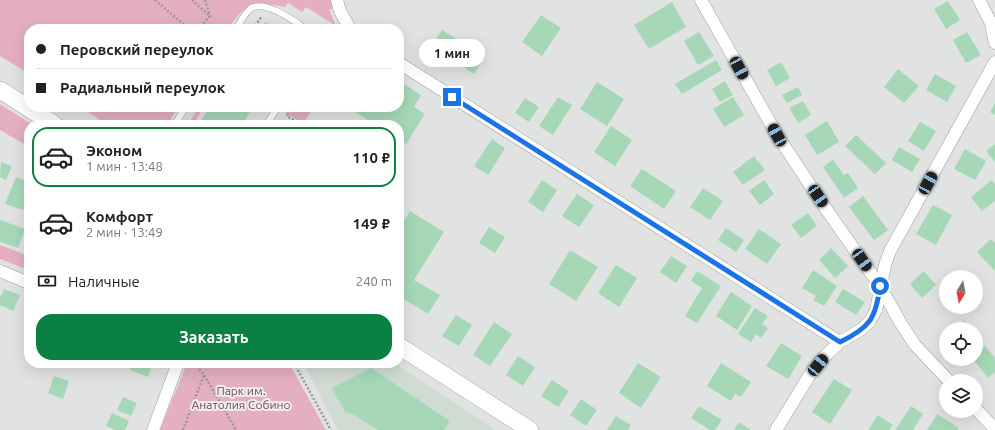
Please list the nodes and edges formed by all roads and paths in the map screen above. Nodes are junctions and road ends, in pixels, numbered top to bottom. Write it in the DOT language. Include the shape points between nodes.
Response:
graph roads {
  1 [pos="155,0"];
  2 [pos="192,0"];
  3 [pos="205,0"];
  4 [pos="337,0"];
  5 [pos="701,0"];
  6 [pos="982,2"];
  7 [pos="210,16"];
  8 [pos="267,17"];
  9 [pos="183,24"];
  10 [pos="203,24"];
  11 [pos="239,24"];
  12 [pos="256,24"];
  13 [pos="298,24"];
  14 [pos="347,24"];
  15 [pos="995,43"];
  16 [pos="995,62"];
  17 [pos="404,66"];
  18 [pos="0,90"];
  19 [pos="24,105"];
  20 [pos="35,112"];
  21 [pos="288,114"];
  22 [pos="47,120"];
  23 [pos="293,120"];
  24 [pos="0,271"];
  25 [pos="24,280"];
  26 [pos="880,286"];
  27 [pos="840,342"];
  28 [pos="404,349"];
  29 [pos="176,368"];
  30 [pos="198,368"];
  31 [pos="297,368"];
  32 [pos="943,374"];
  33 [pos="204,375"];
  34 [pos="983,416"];
  35 [pos="995,429"];
  36 [pos="153,430"];
  37 [pos="183,430"];
  38 [pos="236,430"];
  39 [pos="331,430"];
  40 [pos="530,430"];
  41 [pos="776,430"];
  1 -- 9 [label="path"];
  2 -- 7 [label="path"];
  3 -- 7 [label="path"];
  4 -- 14 [label="street"];
  5 -- 26 [label="street" via="777,135"];
  6 -- 15 [label="street" via="991,23"];
  7 -- 10 [label="path"];
  8 -- 12 [label="path" via="262,15"];
  11 -- 13 [label="lane" via="252,8 261,7 275,9"];
  16 -- 26 [label="street" via="890,250"];
  17 -- 27 [label="street"];
  18 -- 19 [label="main road"];
  20 -- 22 [label="main road"];
  21 -- 23 [label="path" via="287,116"];
  24 -- 25 [label="street"];
  26 -- 27 [label="street" via="876,310 870,321 862,330"];
  26 -- 32 [label="street" via="916,345"];
  27 -- 41 [label="street" via="812,373"];
  28 -- 40 [label="main road"];
  29 -- 36 [label="street"];
  30 -- 33 [label="path"];
  31 -- 39 [label="path"];
  33 -- 37 [label="path"];
  33 -- 38 [label="path"];
  34 -- 35 [label="street"];
}
